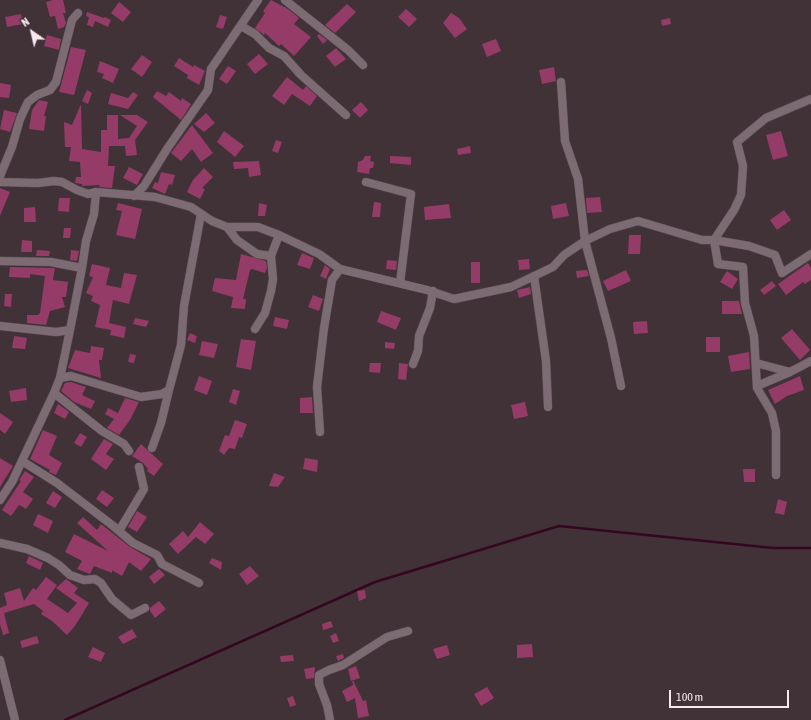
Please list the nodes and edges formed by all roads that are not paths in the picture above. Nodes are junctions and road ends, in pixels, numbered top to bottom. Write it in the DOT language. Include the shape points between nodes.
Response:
graph roads {
  1 [pos="258,0"];
  2 [pos="285,0"];
  3 [pos="78,12"];
  4 [pos="241,26"];
  5 [pos="363,65"];
  6 [pos="561,82"];
  7 [pos="811,99"];
  8 [pos="346,115"];
  9 [pos="0,176"];
  10 [pos="0,182"];
  11 [pos="366,182"];
  12 [pos="96,192"];
  13 [pos="134,196"];
  14 [pos="201,214"];
  15 [pos="227,227"];
  16 [pos="279,235"];
  17 [pos="714,240"];
  18 [pos="585,241"];
  19 [pos="811,254"];
  20 [pos="272,256"];
  21 [pos="0,261"];
  22 [pos="82,268"];
  23 [pos="340,269"];
  24 [pos="534,276"];
  25 [pos="400,283"];
  26 [pos="433,292"];
  27 [pos="0,326"];
  28 [pos="255,329"];
  29 [pos="70,330"];
  30 [pos="811,361"];
  31 [pos="756,363"];
  32 [pos="413,364"];
  33 [pos="790,372"];
  34 [pos="60,378"];
  35 [pos="621,386"];
  36 [pos="757,386"];
  37 [pos="169,390"];
  38 [pos="54,393"];
  39 [pos="548,407"];
  40 [pos="320,432"];
  41 [pos="152,448"];
  42 [pos="129,451"];
  43 [pos="22,461"];
  44 [pos="140,467"];
  45 [pos="776,475"];
  46 [pos="0,500"];
  47 [pos="119,531"];
  48 [pos="0,544"];
  49 [pos="199,583"];
  50 [pos="145,608"];
  51 [pos="408,631"];
  52 [pos="0,660"];
  53 [pos="15,720"];
  54 [pos="330,720"];
  1 -- 4 [label="street"];
  2 -- 5 [label="street"];
  3 -- 9 [label="street" via="72,20 56,82 50,90 28,102"];
  4 -- 8 [label="street" via="255,34 269,48 284,56 301,75"];
  4 -- 13 [label="street" via="212,69 208,90 144,186"];
  6 -- 18 [label="street" via="565,141 578,179"];
  7 -- 17 [label="street" via="766,118 737,142 743,166 741,195"];
  10 -- 12 [label="street" via="54,181 88,194"];
  11 -- 25 [label="street" via="411,194"];
  12 -- 13 [label="street"];
  12 -- 22 [label="street" via="94,214"];
  13 -- 14 [label="street" via="155,197 191,207"];
  14 -- 15 [label="street"];
  14 -- 37 [label="street" via="184,306 181,345"];
  15 -- 16 [label="street" via="258,228"];
  15 -- 20 [label="street" via="237,240 257,254"];
  16 -- 20 [label="street"];
  16 -- 23 [label="street" via="319,254"];
  17 -- 18 [label="street" via="702,240 638,221 610,229"];
  17 -- 19 [label="street" via="750,246 775,255 782,273"];
  17 -- 31 [label="street" via="718,264 743,267 745,303 754,336"];
  18 -- 24 [label="street" via="558,260 553,267"];
  18 -- 35 [label="street"];
  20 -- 28 [label="street" via="271,291 265,313"];
  21 -- 22 [label="street" via="51,262"];
  22 -- 29 [label="street"];
  23 -- 25 [label="street"];
  23 -- 40 [label="street" via="332,280 323,335 317,387"];
  24 -- 26 [label="street" via="511,287 454,299"];
  24 -- 39 [label="street" via="546,361"];
  25 -- 26 [label="street"];
  26 -- 32 [label="street"];
  27 -- 29 [label="street" via="56,332"];
  29 -- 34 [label="street"];
  30 -- 33 [label="street"];
  31 -- 33 [label="street"];
  31 -- 36 [label="street"];
  33 -- 36 [label="street"];
  34 -- 37 [label="street" via="71,376 141,397 162,394"];
  34 -- 38 [label="street"];
  36 -- 45 [label="street" via="772,413 776,431"];
  37 -- 41 [label="street"];
  38 -- 42 [label="street" via="102,431 124,444"];
  38 -- 43 [label="street"];
  43 -- 46 [label="street"];
  43 -- 47 [label="street" via="57,483"];
  44 -- 47 [label="street" via="144,489"];
  47 -- 49 [label="street" via="133,543 157,555 162,564"];
  48 -- 50 [label="street" via="27,549 48,558 70,575 84,580 95,579 102,583 112,599 131,615"];
  51 -- 54 [label="street" via="387,637 343,665 319,676"];
  52 -- 53 [label="street"];
}
